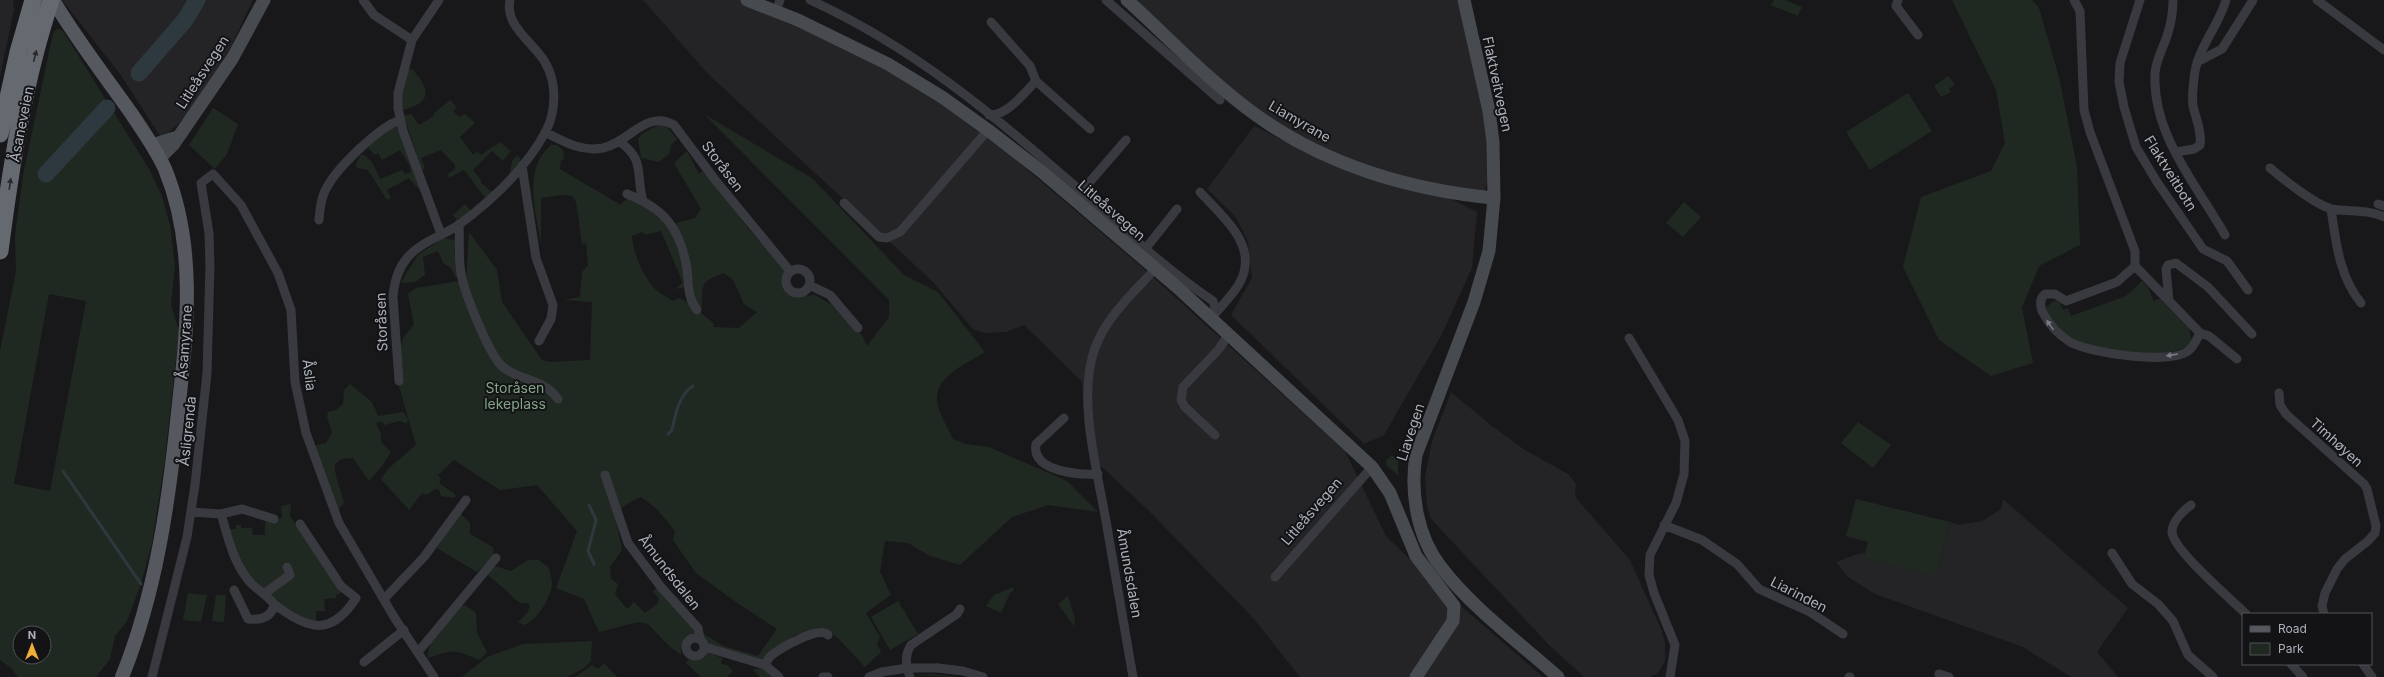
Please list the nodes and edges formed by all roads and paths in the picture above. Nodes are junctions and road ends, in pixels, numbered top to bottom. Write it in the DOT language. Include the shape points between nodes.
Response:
graph roads {
  1 [pos="33,0"];
  2 [pos="52,0"];
  3 [pos="264,0"];
  4 [pos="363,0"];
  5 [pos="439,0"];
  6 [pos="510,0"];
  7 [pos="747,0"];
  8 [pos="810,0"];
  9 [pos="1106,0"];
  10 [pos="1127,0"];
  11 [pos="1464,0"];
  12 [pos="1898,0"];
  13 [pos="2074,0"];
  14 [pos="2140,0"];
  15 [pos="2173,0"];
  16 [pos="2226,0"];
  17 [pos="2253,0"];
  18 [pos="2317,0"];
  19 [pos="778,5"];
  20 [pos="991,22"];
  21 [pos="1918,35"];
  22 [pos="412,40"];
  23 [pos="2384,50"];
  24 [pos="2197,62"];
  25 [pos="1036,81"];
  26 [pos="1220,100"];
  27 [pos="989,115"];
  28 [pos="400,120"];
  29 [pos="1090,129"];
  30 [pos="988,130"];
  31 [pos="545,132"];
  32 [pos="0,134"];
  33 [pos="178,137"];
  34 [pos="1126,140"];
  35 [pos="619,141"];
  36 [pos="152,145"];
  37 [pos="2176,152"];
  38 [pos="160,158"];
  39 [pos="522,166"];
  40 [pos="2270,168"];
  41 [pos="201,183"];
  42 [pos="1081,192"];
  43 [pos="1200,192"];
  44 [pos="627,194"];
  45 [pos="1494,198"];
  46 [pos="643,201"];
  47 [pos="844,203"];
  48 [pos="1177,209"];
  49 [pos="2331,209"];
  50 [pos="2384,217"];
  51 [pos="319,220"];
  52 [pos="459,224"];
  53 [pos="441,234"];
  54 [pos="2225,236"];
  55 [pos="1146,248"];
  56 [pos="0,251"];
  57 [pos="2135,266"];
  58 [pos="1155,269"];
  59 [pos="790,271"];
  60 [pos="809,285"];
  61 [pos="2248,290"];
  62 [pos="2169,301"];
  63 [pos="2361,303"];
  64 [pos="697,310"];
  65 [pos="1212,318"];
  66 [pos="858,328"];
  67 [pos="2200,333"];
  68 [pos="2252,334"];
  69 [pos="1228,335"];
  70 [pos="1629,338"];
  71 [pos="539,341"];
  72 [pos="2237,359"];
  73 [pos="399,381"];
  74 [pos="2279,393"];
  75 [pos="558,399"];
  76 [pos="1064,418"];
  77 [pos="1215,435"];
  78 [pos="1372,467"];
  79 [pos="1098,474"];
  80 [pos="605,475"];
  81 [pos="466,500"];
  82 [pos="2191,505"];
  83 [pos="191,512"];
  84 [pos="221,514"];
  85 [pos="274,519"];
  86 [pos="300,524"];
  87 [pos="1664,525"];
  88 [pos="2112,553"];
  89 [pos="496,558"];
  90 [pos="287,567"];
  91 [pos="1275,577"];
  92 [pos="234,590"];
  93 [pos="265,592"];
  94 [pos="384,600"];
  95 [pos="274,604"];
  96 [pos="960,610"];
  97 [pos="2245,613"];
  98 [pos="2324,613"];
  99 [pos="404,630"];
  100 [pos="1843,634"];
  101 [pos="828,635"];
  102 [pos="418,652"];
  103 [pos="364,662"];
  104 [pos="765,665"];
  105 [pos="2292,665"];
  106 [pos="2364,665"];
  107 [pos="1939,674"];
  108 [pos="122,677"];
  109 [pos="152,677"];
  110 [pos="434,677"];
  111 [pos="779,677"];
  112 [pos="823,677"];
  113 [pos="828,677"];
  114 [pos="869,677"];
  115 [pos="910,677"];
  116 [pos="983,677"];
  117 [pos="1133,677"];
  118 [pos="1416,677"];
  119 [pos="1558,677"];
  120 [pos="1670,677"];
  121 [pos="1948,677"];
  122 [pos="2213,677"];
  123 [pos="2304,677"];
  124 [pos="2372,677"];
  1 -- 32 [label="highway, Åsaneveien" via="18,52"];
  2 -- 36 [label="main road, Åsamyrane"];
  56 -- 2 [label="highway, Åsaneveien, one-way" via="24,102"];
  3 -- 33 [label="street, Litleåsvegen" via="232,59"];
  4 -- 22 [label="street" via="374,15"];
  5 -- 22 [label="street"];
  6 -- 31 [label="street, Storåsen" via="511,14 517,27 546,63 552,80 555,95"];
  7 -- 19 [label="street, Litleåsvegen"];
  8 -- 27 [label="street, Litleåsvegen" via="856,21 904,50"];
  9 -- 26 [label="street"];
  10 -- 45 [label="street, Liamyrane" via="1255,114 1292,138 1337,160 1399,182 1441,192"];
  11 -- 45 [label="street, Flaktveitvegen" via="1489,111 1493,142"];
  12 -- 21 [label="street" via="1896,6"];
  13 -- 57 [label="street" via="2080,11 2084,110 2136,251"];
  14 -- 61 [label="street, Flaktveitbotn" via="2120,63 2121,88 2128,125 2136,147 2203,249 2227,261"];
  15 -- 37 [label="street, Flaktveitbotn" via="2171,22 2155,73 2163,128"];
  16 -- 24 [label="street" via="2199,53"];
  17 -- 24 [label="street" via="2222,49"];
  18 -- 23 [label="street"];
  19 -- 30 [label="street, Litleåsvegen" via="888,64 942,97"];
  20 -- 25 [label="street" via="1030,66"];
  22 -- 28 [label="street" via="398,93"];
  24 -- 37 [label="street" via="2193,104 2201,137 2200,145 2194,149"];
  25 -- 27 [label="street" via="1007,108 995,115"];
  25 -- 29 [label="street"];
  27 -- 42 [label="street, Litleåsvegen"];
  28 -- 51 [label="street" via="374,135 335,176 322,198"];
  28 -- 53 [label="street"];
  30 -- 47 [label="street" via="900,232 887,238 879,237"];
  30 -- 58 [label="street, Litleåsvegen" via="1053,181"];
  31 -- 35 [label="street, Storåsen" via="568,145 584,148 603,148"];
  31 -- 39 [label="street, Storåsen"];
  33 -- 36 [label="street"];
  33 -- 38 [label="street, Litleåsvegen"];
  34 -- 42 [label="street, Litleåsvegen"];
  35 -- 46 [label="street" via="636,156"];
  35 -- 59 [label="street, Storåsen" via="654,120 661,119 674,125"];
  36 -- 38 [label="main road, Åsamyrane"];
  37 -- 54 [label="street, Flaktveitbotn"];
  38 -- 108 [label="main road, Åsamyrane" via="174,194 185,242 185,347 172,470 162,531 145,609"];
  39 -- 52 [label="street, Storåsen"];
  39 -- 71 [label="street" via="536,258 553,305 552,318"];
  40 -- 49 [label="street" via="2302,192"];
  41 -- 83 [label="street, Åsligrenda" via="209,233 210,292 207,373"];
  41 -- 94 [label="street, Åslia" via="213,174 232,192 242,205 278,274 292,310 295,382 306,433 339,523"];
  42 -- 55 [label="street, Litleåsvegen"];
  43 -- 65 [label="street" via="1239,236 1244,257 1244,273"];
  44 -- 46 [label="street"];
  45 -- 119 [label="street, Liavegen" via="1489,250 1481,283 1416,455 1413,474 1415,506 1423,533 1440,567 1471,599"];
  46 -- 64 [label="street" via="660,211 675,229 686,268 691,303"];
  48 -- 55 [label="street, Litleåsvegen"];
  49 -- 50 [label="street" via="2369,212"];
  49 -- 63 [label="street" via="2342,268 2347,283"];
  52 -- 53 [label="street, Storåsen"];
  52 -- 75 [label="street" via="461,274 469,300 492,352 503,367 550,388"];
  53 -- 73 [label="street, Storåsen" via="407,258 394,283"];
  55 -- 65 [label="street, Litleåsvegen" via="1186,283 1215,303"];
  57 -- 62 [label="street"];
  67 -- 57 [label="street, one-way" via="2188,351 2174,356 2152,357 2103,352 2072,343 2056,333 2047,321 2041,308 2045,294 2055,294 2066,301 2117,282"];
  58 -- 65 [label="street, Litleåsvegen"];
  58 -- 79 [label="street, Åmundsdalen" via="1112,317 1100,335 1088,371 1087,393"];
  59 -- 60 [label="street" via="805,271 809,277"];
  59 -- 60 [label="street" via="786,282 793,292 804,291"];
  60 -- 66 [label="street" via="830,295"];
  62 -- 67 [label="street"];
  62 -- 68 [label="street" via="2166,269 2168,265 2176,264 2208,287"];
  65 -- 69 [label="street, Litleåsvegen"];
  67 -- 72 [label="street" via="2209,336"];
  69 -- 77 [label="street" via="1219,349 1183,387 1182,400 1185,407"];
  69 -- 78 [label="street, Litleåsvegen"];
  70 -- 87 [label="street" via="1678,420 1685,442 1684,474 1676,503"];
  74 -- 98 [label="street, Timhøyen" via="2280,405 2286,414 2367,489 2376,526 2375,533 2368,541 2345,559 2337,569 2325,593 2322,606"];
  76 -- 79 [label="street" via="1036,444 1037,455 1044,463 1057,470 1083,475"];
  78 -- 91 [label="street, Litleåsvegen"];
  78 -- 118 [label="street, Litleåsvegen" via="1390,493 1416,556 1454,606 1453,622"];
  79 -- 117 [label="street, Åmundsdalen"];
  80 -- 104 [label="street, Åmundsdalen" via="628,543 661,587 698,628 702,643"];
  81 -- 94 [label="street" via="424,557"];
  82 -- 97 [label="street" via="2182,511 2173,526 2174,539 2190,560"];
  83 -- 84 [label="street"];
  83 -- 109 [label="street, Åsligrenda" via="177,581"];
  84 -- 85 [label="street" via="242,509"];
  84 -- 93 [label="street" via="228,544 240,568 250,582"];
  86 -- 95 [label="street" via="341,586 356,598 336,622 325,626 294,618"];
  87 -- 100 [label="street, Liarinden" via="1702,540 1737,564 1759,589 1810,612"];
  87 -- 120 [label="street" via="1650,555 1649,575 1661,614 1675,645"];
  88 -- 122 [label="street" via="2132,584 2158,604 2173,621 2188,656"];
  89 -- 102 [label="street"];
  90 -- 93 [label="street" via="290,575"];
  92 -- 95 [label="street" via="248,619 260,620 269,615 274,609"];
  93 -- 95 [label="street"];
  94 -- 99 [label="street, Åslia"];
  96 -- 115 [label="street" via="911,645 906,662"];
  99 -- 102 [label="street, Åslia"];
  99 -- 103 [label="street"];
  101 -- 104 [label="street" via="822,632 803,637 772,655"];
  102 -- 110 [label="street, Åslia"];
  104 -- 111 [label="street, Åmundsdalen"];
  105 -- 123 [label="street"];
  106 -- 124 [label="street"];
  107 -- 121 [label="street"];
  112 -- 113 [label="street"];
  114 -- 116 [label="street, bridge" via="907,668 938,668"];
}
